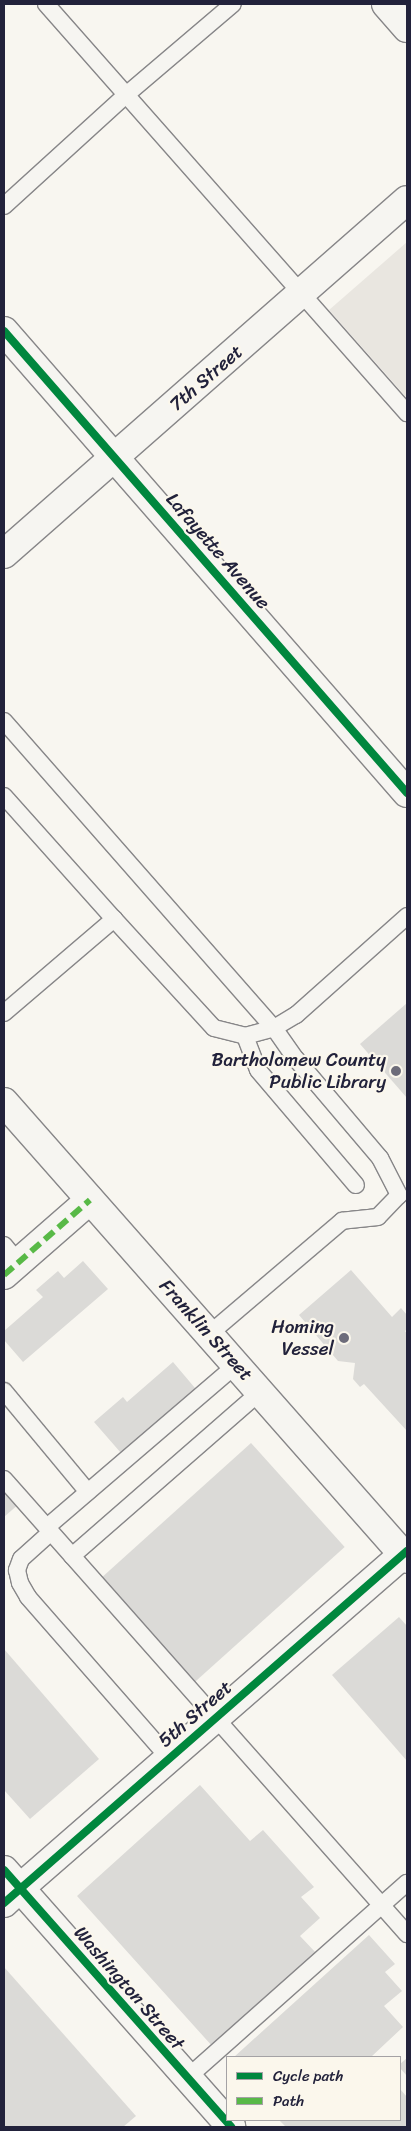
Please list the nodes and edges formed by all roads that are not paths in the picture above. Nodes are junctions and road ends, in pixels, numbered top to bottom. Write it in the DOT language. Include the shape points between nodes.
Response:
graph roads {
  1 [pos="233,4"];
  2 [pos="386,4"];
  3 [pos="53,6"];
  4 [pos="407,28"];
  5 [pos="126,95"];
  6 [pos="407,200"];
  7 [pos="4,206"];
  8 [pos="302,293"];
  9 [pos="4,331"];
  10 [pos="407,412"];
  11 [pos="115,457"];
  12 [pos="4,554"];
  13 [pos="4,721"];
  14 [pos="407,793"];
  15 [pos="4,796"];
  16 [pos="407,916"];
  17 [pos="114,919"];
  18 [pos="4,1013"];
  19 [pos="274,1028"];
  20 [pos="245,1036"];
  21 [pos="4,1102"];
  22 [pos="356,1185"];
  23 [pos="90,1200"];
  24 [pos="9,1261"];
  25 [pos="209,1334"];
  26 [pos="236,1365"];
  27 [pos="4,1391"];
  28 [pos="260,1392"];
  29 [pos="4,1479"];
  30 [pos="88,1492"];
  31 [pos="49,1530"];
  32 [pos="406,1555"];
  33 [pos="72,1556"];
  34 [pos="216,1718"];
  35 [pos="170,1758"];
  36 [pos="407,1883"];
  37 [pos="9,1887"];
  38 [pos="382,1905"];
  39 [pos="407,1934"];
  40 [pos="188,2078"];
  41 [pos="231,2127"];
  1 -- 5 [label="lane"];
  2 -- 4 [label="street"];
  3 -- 5 [label="lane"];
  5 -- 7 [label="lane"];
  5 -- 8 [label="lane"];
  6 -- 8 [label="street, 7th Street"];
  8 -- 10 [label="lane"];
  8 -- 11 [label="street, 7th Street"];
  9 -- 11 [label="street, Lafayette Avenue"];
  11 -- 12 [label="street, 7th Street"];
  11 -- 14 [label="street, Lafayette Avenue"];
  13 -- 19 [label="lane"];
  15 -- 17 [label="lane"];
  16 -- 19 [label="lane" via="296,1015"];
  17 -- 18 [label="lane"];
  17 -- 20 [label="lane" via="214,1028"];
  19 -- 20 [label="lane"];
  19 -- 25 [label="lane" via="296,1059 380,1158 400,1195 378,1217 342,1221"];
  20 -- 22 [label="lane" via="258,1070"];
  21 -- 23 [label="street, Franklin Street"];
  23 -- 24 [label="street"];
  23 -- 25 [label="street, Franklin Street"];
  25 -- 26 [label="street, Franklin Street"];
  26 -- 28 [label="street, Franklin Street"];
  26 -- 30 [label="lane"];
  27 -- 30 [label="lane"];
  28 -- 32 [label="street, Franklin Street"];
  28 -- 33 [label="lane"];
  29 -- 31 [label="lane"];
  30 -- 31 [label="lane"];
  31 -- 33 [label="lane"];
  31 -- 35 [label="lane" via="21,1559 17,1570 20,1584"];
  32 -- 34 [label="street, 5th Street"];
  33 -- 34 [label="lane"];
  34 -- 35 [label="street, 5th Street"];
  34 -- 38 [label="lane"];
  35 -- 37 [label="street, 5th Street"];
  36 -- 38 [label="lane"];
  37 -- 40 [label="street, Washington Street"];
  38 -- 39 [label="lane"];
  38 -- 40 [label="lane"];
  40 -- 41 [label="street, Washington Street"];
}
